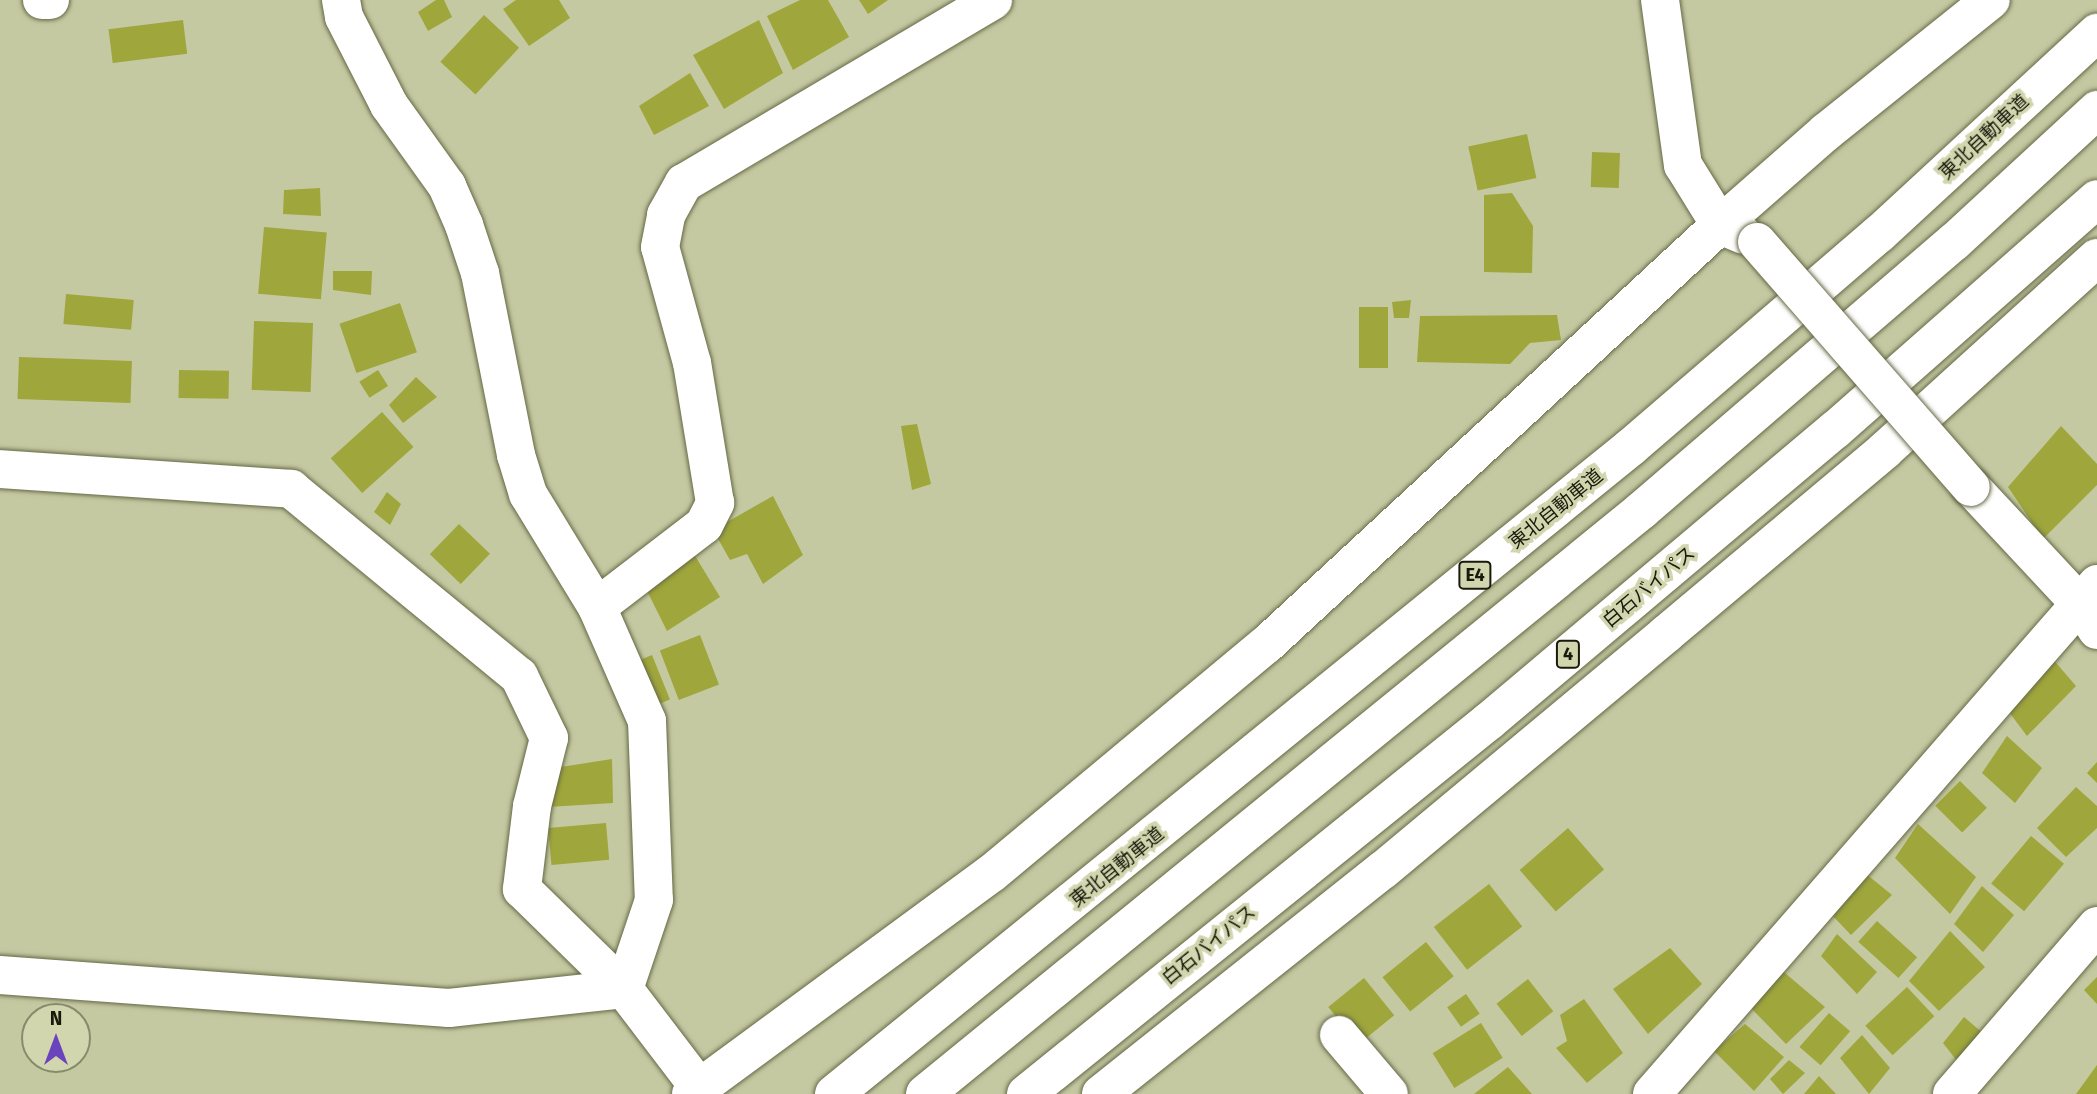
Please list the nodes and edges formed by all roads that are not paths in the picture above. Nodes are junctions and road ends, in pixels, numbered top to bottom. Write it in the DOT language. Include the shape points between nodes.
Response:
graph roads {
  1 [pos="42,0"];
  2 [pos="50,0"];
  3 [pos="341,0"];
  4 [pos="993,0"];
  5 [pos="1660,0"];
  6 [pos="1991,0"];
  7 [pos="2097,33"];
  8 [pos="2097,110"];
  9 [pos="2097,199"];
  10 [pos="1720,225"];
  11 [pos="2097,258"];
  12 [pos="0,469"];
  13 [pos="2091,606"];
  14 [pos="597,607"];
  15 [pos="2097,926"];
  16 [pos="0,975"];
  17 [pos="624,989"];
  18 [pos="1339,1035"];
  19 [pos="698,1092"];
  20 [pos="834,1094"];
  21 [pos="925,1094"];
  22 [pos="1026,1094"];
  23 [pos="1101,1094"];
  24 [pos="1389,1094"];
  25 [pos="1652,1094"];
  26 [pos="1952,1094"];
  1 -- 2 [label="main road"];
  3 -- 14 [label="main road" via="344,17 389,104 447,186 464,225 480,273 528,494"];
  4 -- 14 [label="main road" via="684,183 666,215 660,247 692,363 715,503 704,525"];
  5 -- 10 [label="main road" via="1683,164"];
  6 -- 10 [label="main road" via="1826,132"];
  7 -- 20 [label="main road, 東北自動車道 / E4" via="1879,234 1631,447"];
  8 -- 21 [label="main road" via="1954,242 1642,510"];
  9 -- 22 [label="main road, 白石バイパス / 4" via="1835,430 1499,712"];
  10 -- 13 [label="main road, bridge" via="1757,242 1970,486"];
  10 -- 19 [label="main road" via="1266,645 992,873"];
  11 -- 23 [label="main road, 4" via="1885,450 1666,634 1372,879"];
  12 -- 17 [label="main road" via="291,489 519,676 549,738 532,806 522,890"];
  13 -- 25 [label="main road"];
  14 -- 17 [label="main road" via="647,721 654,900"];
  15 -- 26 [label="main road"];
  16 -- 17 [label="main road" via="449,1008"];
  17 -- 19 [label="main road"];
  18 -- 24 [label="main road"];
}
